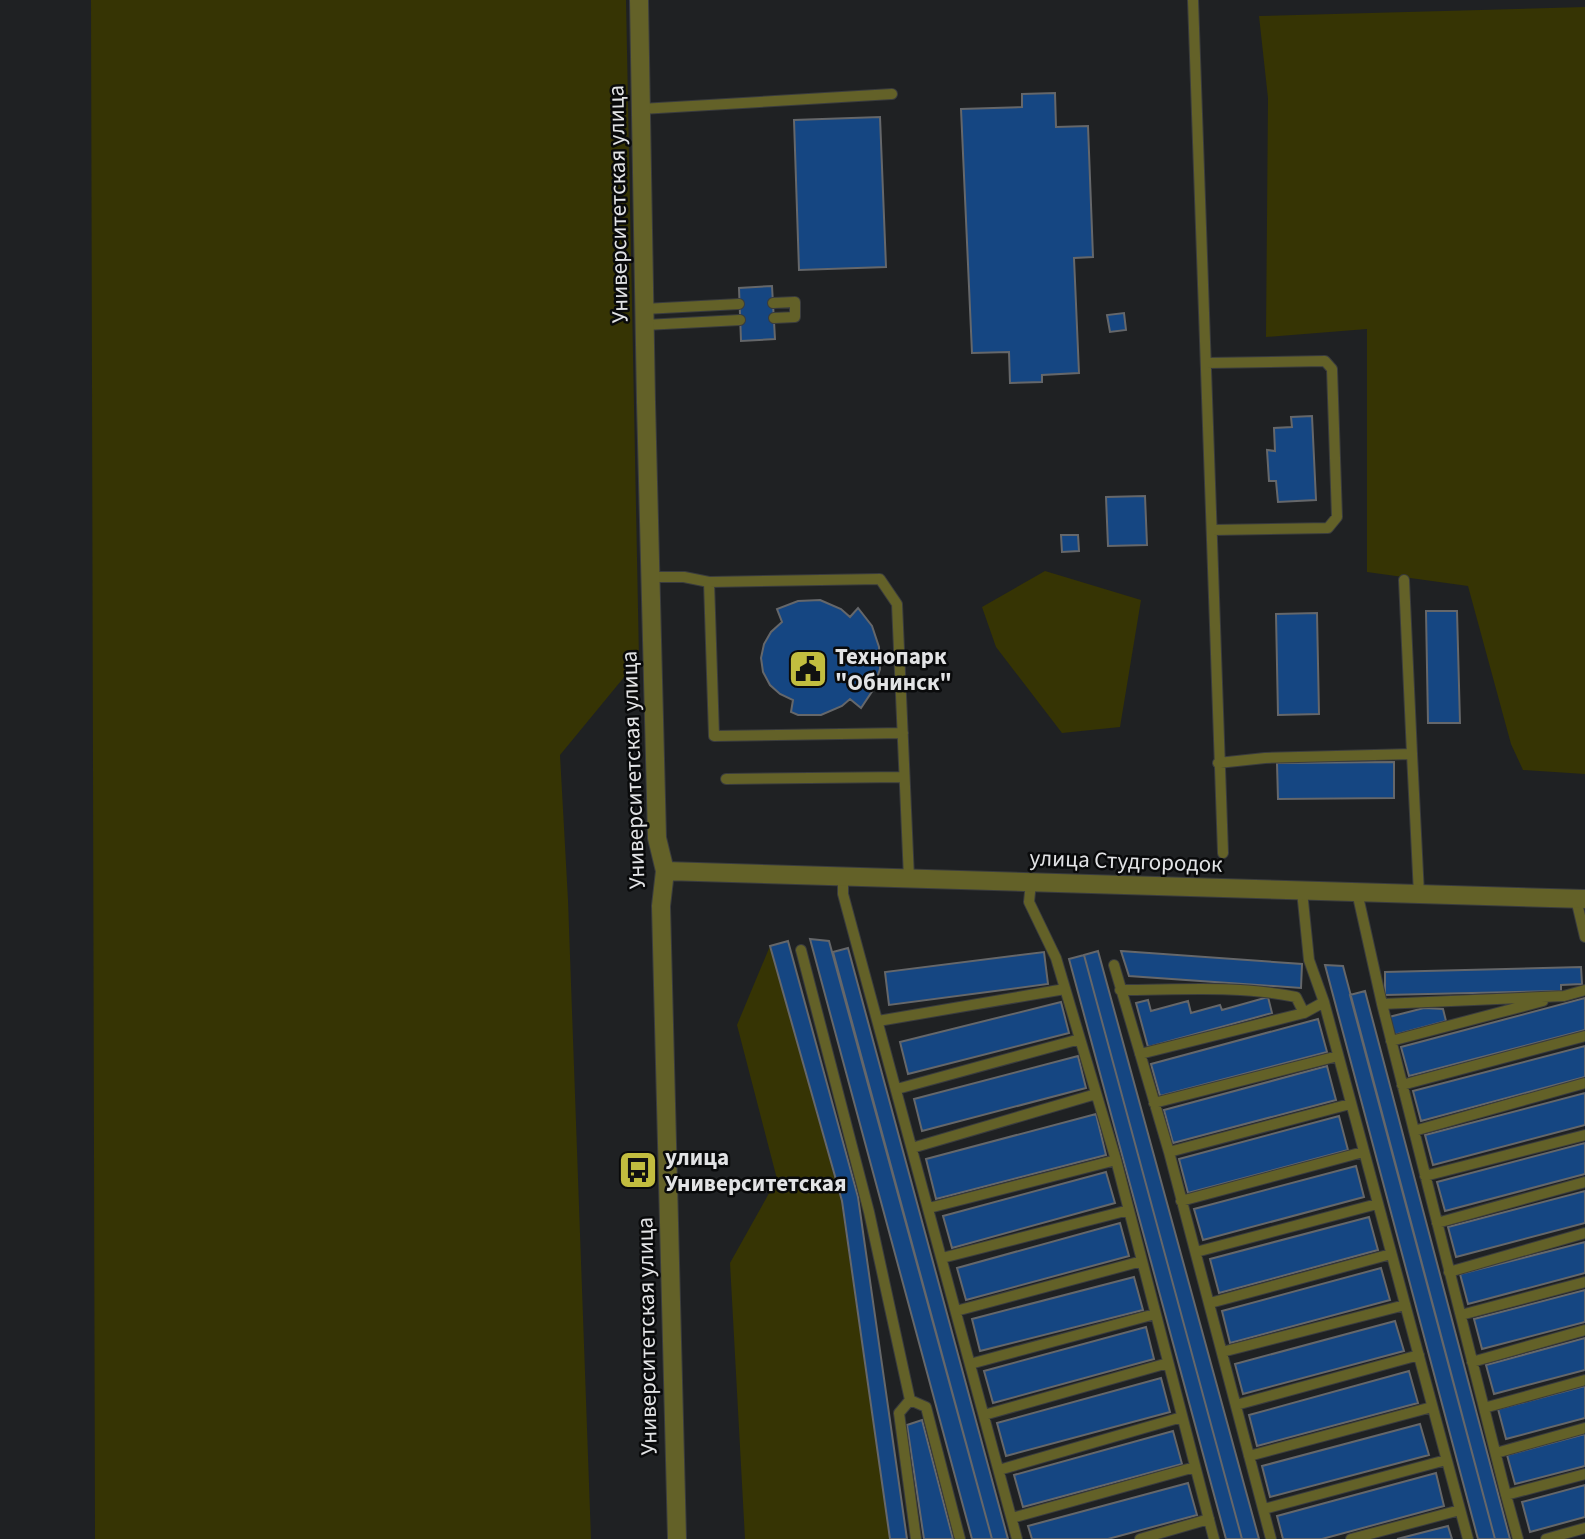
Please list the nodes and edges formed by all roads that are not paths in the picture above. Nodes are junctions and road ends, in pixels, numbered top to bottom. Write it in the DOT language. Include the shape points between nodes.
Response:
graph roads {
  1 [pos="639,0"];
  2 [pos="1193,0"];
  3 [pos="892,94"];
  4 [pos="641,109"];
  5 [pos="773,303"];
  6 [pos="739,304"];
  7 [pos="644,317"];
  8 [pos="774,318"];
  9 [pos="740,320"];
  10 [pos="1206,363"];
  11 [pos="1212,530"];
  12 [pos="651,577"];
  13 [pos="1404,580"];
  14 [pos="709,582"];
  15 [pos="903,733"];
  16 [pos="1412,754"];
  17 [pos="1219,763"];
  18 [pos="904,777"];
  19 [pos="726,779"];
  20 [pos="1223,853"];
  21 [pos="665,871"];
  22 [pos="843,876"];
  23 [pos="909,878"];
  24 [pos="1031,882"];
  25 [pos="1302,891"];
  26 [pos="1357,892"];
  27 [pos="1419,894"];
  28 [pos="1581,899"];
  29 [pos="1585,937"];
  30 [pos="800,950"];
  31 [pos="1114,965"];
  32 [pos="1065,989"];
  33 [pos="1120,990"];
  34 [pos="1585,990"];
  35 [pos="1564,996"];
  36 [pos="1324,1002"];
  37 [pos="1382,1004"];
  38 [pos="1304,1013"];
  39 [pos="878,1021"];
  40 [pos="1585,1036"];
  41 [pos="1080,1039"];
  42 [pos="1391,1041"];
  43 [pos="1140,1054"];
  44 [pos="1338,1056"];
  45 [pos="1585,1083"];
  46 [pos="1402,1085"];
  47 [pos="897,1089"];
  48 [pos="1096,1094"];
  49 [pos="1154,1103"];
  50 [pos="1350,1104"];
  51 [pos="1414,1131"];
  52 [pos="1585,1135"];
  53 [pos="912,1148"];
  54 [pos="1169,1152"];
  55 [pos="1363,1152"];
  56 [pos="1116,1160"];
  57 [pos="1425,1176"];
  58 [pos="1585,1182"];
  59 [pos="1181,1201"];
  60 [pos="1377,1203"];
  61 [pos="929,1208"];
  62 [pos="1129,1210"];
  63 [pos="1437,1223"];
  64 [pos="1585,1233"];
  65 [pos="1196,1252"];
  66 [pos="1391,1254"];
  67 [pos="942,1258"];
  68 [pos="1142,1261"];
  69 [pos="1450,1272"];
  70 [pos="1585,1282"];
  71 [pos="1210,1303"];
  72 [pos="1405,1305"];
  73 [pos="956,1311"];
  74 [pos="1156,1314"];
  75 [pos="1461,1315"];
  76 [pos="1585,1330"];
  77 [pos="1223,1352"];
  78 [pos="1419,1355"];
  79 [pos="1472,1362"];
  80 [pos="1168,1363"];
  81 [pos="971,1364"];
  82 [pos="1585,1380"];
  83 [pos="910,1400"];
  84 [pos="1237,1405"];
  85 [pos="1432,1407"];
  86 [pos="1484,1408"];
  87 [pos="984,1415"];
  88 [pos="1182,1417"];
  89 [pos="1585,1428"];
  90 [pos="1496,1453"];
  91 [pos="1249,1456"];
  92 [pos="1446,1460"];
  93 [pos="1195,1467"];
  94 [pos="999,1470"];
  95 [pos="1585,1474"];
  96 [pos="1506,1495"];
  97 [pos="1264,1509"];
  98 [pos="1460,1510"];
  99 [pos="1012,1518"];
  100 [pos="1209,1519"];
  101 [pos="1585,1528"];
  102 [pos="677,1539"];
  103 [pos="916,1539"];
  104 [pos="960,1539"];
  105 [pos="1017,1539"];
  106 [pos="1140,1539"];
  107 [pos="1214,1539"];
  108 [pos="1271,1539"];
  109 [pos="1351,1539"];
  110 [pos="1468,1539"];
  111 [pos="1518,1539"];
  112 [pos="1546,1539"];
  1 -- 4 [label="street, Университетская улица"];
  2 -- 10 [label="lane"];
  3 -- 4 [label="lane"];
  4 -- 7 [label="street, Университетская улица"];
  5 -- 8 [label="lane" via="795,302 795,317"];
  6 -- 7 [label="lane"];
  7 -- 9 [label="lane"];
  7 -- 12 [label="street, Университетская улица"];
  10 -- 11 [label="lane"];
  10 -- 11 [label="lane" via="1325,362 1332,369 1337,517 1328,528"];
  11 -- 17 [label="lane"];
  12 -- 14 [label="lane" via="684,576"];
  12 -- 21 [label="street, Университетская улица" via="657,838"];
  13 -- 16 [label="lane"];
  14 -- 15 [label="lane" via="880,579 897,604"];
  14 -- 15 [label="lane" via="714,736"];
  15 -- 18 [label="lane"];
  16 -- 17 [label="lane"];
  16 -- 27 [label="lane"];
  17 -- 20 [label="lane"];
  18 -- 19 [label="lane"];
  18 -- 23 [label="lane"];
  21 -- 22 [label="street, улица Студгородок"];
  21 -- 102 [label="street, Университетская улица" via="661,906"];
  22 -- 23 [label="street, улица Студгородок"];
  22 -- 39 [label="lane" via="843,894"];
  23 -- 24 [label="street, улица Студгородок"];
  24 -- 25 [label="street, улица Студгородок"];
  24 -- 32 [label="lane" via="1029,902 1056,958"];
  25 -- 26 [label="street, улица Студгородок"];
  25 -- 36 [label="lane" via="1309,960"];
  26 -- 27 [label="street, улица Студгородок"];
  26 -- 37 [label="lane"];
  27 -- 28 [label="street, улица Студгородок"];
  28 -- 29 [label="lane"];
  30 -- 83 [label="lane" via="869,1212"];
  31 -- 33 [label="lane"];
  32 -- 39 [label="lane"];
  32 -- 41 [label="lane"];
  33 -- 38 [label="lane" via="1274,992 1296,997"];
  33 -- 43 [label="lane"];
  34 -- 35 [label="lane"];
  35 -- 37 [label="lane"];
  35 -- 42 [label="lane"];
  36 -- 38 [label="lane"];
  36 -- 44 [label="lane"];
  37 -- 42 [label="lane"];
  38 -- 43 [label="lane"];
  39 -- 47 [label="lane"];
  40 -- 46 [label="lane"];
  41 -- 47 [label="lane"];
  41 -- 48 [label="lane"];
  42 -- 46 [label="lane"];
  43 -- 49 [label="lane"];
  44 -- 49 [label="lane"];
  44 -- 50 [label="lane"];
  45 -- 51 [label="lane"];
  46 -- 51 [label="lane"];
  47 -- 53 [label="lane"];
  48 -- 53 [label="lane"];
  48 -- 56 [label="lane"];
  49 -- 54 [label="lane"];
  50 -- 54 [label="lane"];
  50 -- 55 [label="lane"];
  51 -- 57 [label="lane"];
  52 -- 57 [label="lane"];
  53 -- 61 [label="lane"];
  54 -- 59 [label="lane"];
  55 -- 59 [label="lane"];
  55 -- 60 [label="lane"];
  56 -- 61 [label="lane"];
  56 -- 62 [label="lane"];
  57 -- 63 [label="lane"];
  58 -- 63 [label="lane"];
  59 -- 65 [label="lane"];
  60 -- 65 [label="lane"];
  60 -- 66 [label="lane"];
  61 -- 67 [label="lane"];
  62 -- 67 [label="lane"];
  62 -- 68 [label="lane"];
  63 -- 69 [label="lane"];
  64 -- 69 [label="lane"];
  65 -- 71 [label="lane"];
  66 -- 71 [label="lane"];
  66 -- 72 [label="lane"];
  67 -- 73 [label="lane"];
  68 -- 73 [label="lane"];
  68 -- 74 [label="lane"];
  69 -- 75 [label="lane"];
  70 -- 75 [label="lane"];
  71 -- 77 [label="lane"];
  72 -- 77 [label="lane"];
  72 -- 78 [label="lane"];
  73 -- 81 [label="lane"];
  74 -- 80 [label="lane"];
  74 -- 81 [label="lane"];
  75 -- 79 [label="lane"];
  76 -- 79 [label="lane"];
  77 -- 84 [label="lane"];
  78 -- 84 [label="lane"];
  78 -- 85 [label="lane"];
  79 -- 86 [label="lane"];
  80 -- 87 [label="lane"];
  80 -- 88 [label="lane"];
  81 -- 87 [label="lane"];
  82 -- 86 [label="lane"];
  83 -- 103 [label="lane" via="898,1413"];
  83 -- 104 [label="lane" via="926,1407"];
  84 -- 91 [label="lane"];
  85 -- 91 [label="lane"];
  85 -- 92 [label="lane"];
  86 -- 90 [label="lane"];
  87 -- 94 [label="lane"];
  88 -- 93 [label="lane"];
  88 -- 94 [label="lane"];
  89 -- 90 [label="lane"];
  90 -- 96 [label="lane"];
  91 -- 97 [label="lane"];
  92 -- 97 [label="lane"];
  92 -- 98 [label="lane"];
  93 -- 99 [label="lane"];
  93 -- 100 [label="lane"];
  94 -- 99 [label="lane"];
  95 -- 96 [label="lane"];
  96 -- 111 [label="lane"];
  97 -- 108 [label="lane"];
  98 -- 109 [label="lane"];
  98 -- 110 [label="lane"];
  99 -- 105 [label="lane"];
  100 -- 106 [label="lane"];
  100 -- 107 [label="lane"];
  101 -- 112 [label="lane"];
}
